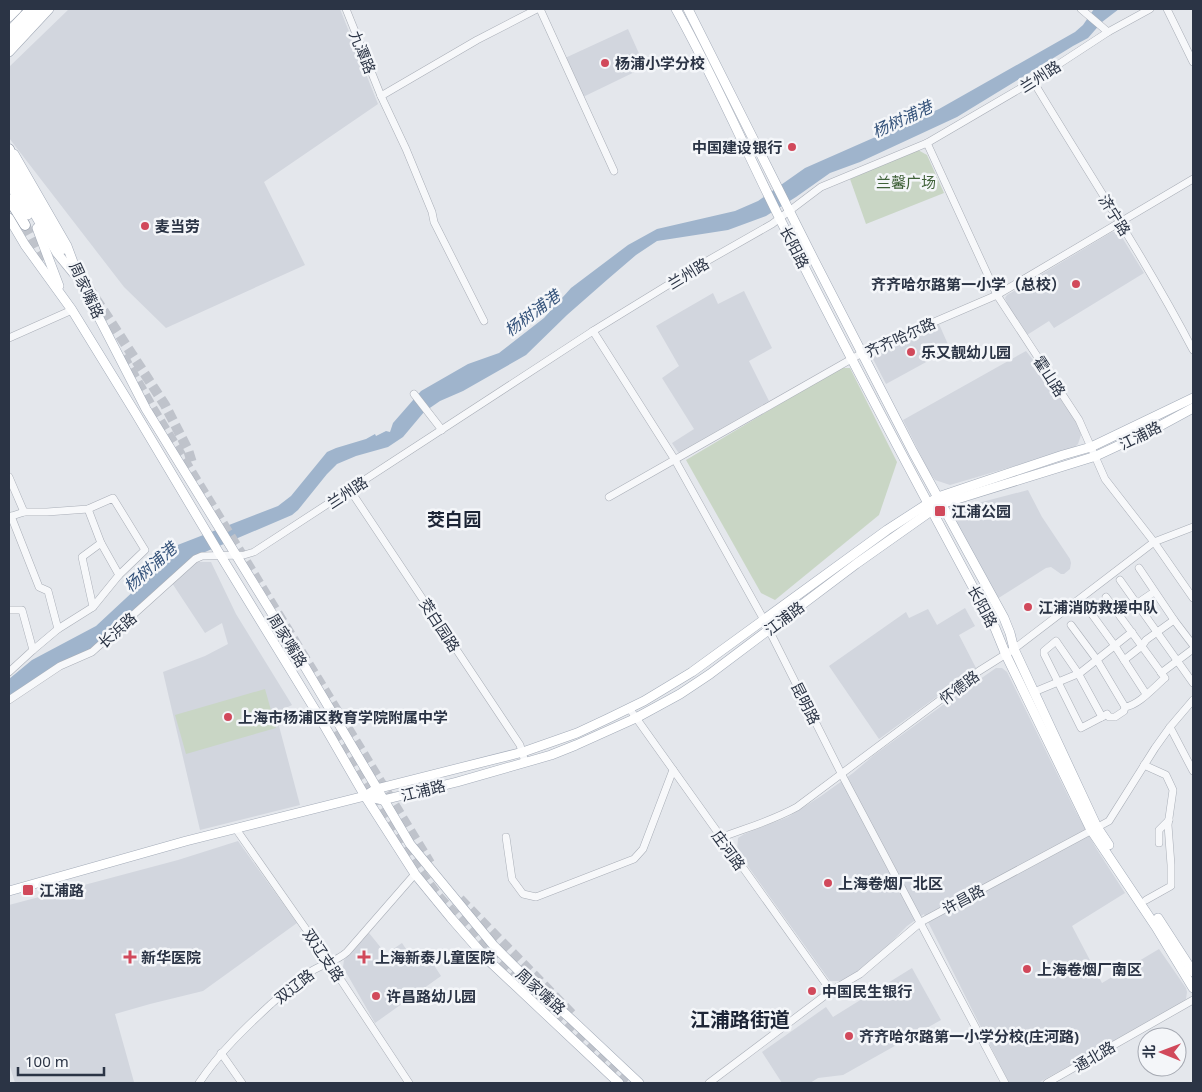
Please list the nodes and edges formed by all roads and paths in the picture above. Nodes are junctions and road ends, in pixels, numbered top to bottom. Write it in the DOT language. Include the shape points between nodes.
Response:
graph roads {
  1 [pos="17,9"];
  2 [pos="32,9"];
  3 [pos="346,9"];
  4 [pos="538,9"];
  5 [pos="676,9"];
  6 [pos="688,9"];
  7 [pos="1081,9"];
  8 [pos="1150,9"];
  9 [pos="1167,9"];
  10 [pos="48,10"];
  11 [pos="9,17"];
  12 [pos="9,32"];
  13 [pos="1108,32"];
  14 [pos="9,43"];
  15 [pos="9,52"];
  16 [pos="1193,62"];
  17 [pos="1033,81"];
  18 [pos="381,96"];
  19 [pos="927,143"];
  20 [pos="9,145"];
  21 [pos="9,149"];
  22 [pos="9,160"];
  23 [pos="13,170"];
  24 [pos="614,171"];
  25 [pos="1193,179"];
  26 [pos="9,183"];
  27 [pos="9,199"];
  28 [pos="789,212"];
  29 [pos="9,218"];
  30 [pos="780,219"];
  31 [pos="1120,222"];
  32 [pos="25,225"];
  33 [pos="63,249"];
  34 [pos="80,281"];
  35 [pos="997,295"];
  36 [pos="62,296"];
  37 [pos="72,310"];
  38 [pos="484,321"];
  39 [pos="593,331"];
  40 [pos="9,338"];
  41 [pos="1193,350"];
  42 [pos="862,353"];
  43 [pos="852,359"];
  44 [pos="414,394"];
  45 [pos="1193,398"];
  46 [pos="1193,408"];
  47 [pos="442,430"];
  48 [pos="1091,447"];
  49 [pos="1096,456"];
  50 [pos="675,460"];
  51 [pos="9,477"];
  52 [pos="350,490"];
  53 [pos="609,498"];
  54 [pos="940,500"];
  55 [pos="930,506"];
  56 [pos="88,509"];
  57 [pos="24,512"];
  58 [pos="10,516"];
  59 [pos="1193,527"];
  60 [pos="1154,542"];
  61 [pos="101,543"];
  62 [pos="218,551"];
  63 [pos="237,555"];
  64 [pos="1139,568"];
  65 [pos="119,575"];
  66 [pos="1120,580"];
  67 [pos="1154,592"];
  68 [pos="1106,597"];
  69 [pos="1193,598"];
  70 [pos="1137,604"];
  71 [pos="93,607"];
  72 [pos="1088,609"];
  73 [pos="9,610"];
  74 [pos="1120,615"];
  75 [pos="764,620"];
  76 [pos="1174,620"];
  77 [pos="1071,625"];
  78 [pos="58,629"];
  79 [pos="768,630"];
  80 [pos="1132,632"];
  81 [pos="1157,632"];
  82 [pos="1193,645"];
  83 [pos="1115,646"];
  84 [pos="1142,646"];
  85 [pos="1014,649"];
  86 [pos="1193,649"];
  87 [pos="33,650"];
  88 [pos="1006,655"];
  89 [pos="1097,660"];
  90 [pos="1124,660"];
  91 [pos="1178,661"];
  92 [pos="9,672"];
  93 [pos="1078,673"];
  94 [pos="1161,673"];
  95 [pos="1058,682"];
  96 [pos="1193,682"];
  97 [pos="1034,692"];
  98 [pos="1146,694"];
  99 [pos="9,700"];
  100 [pos="1193,700"];
  101 [pos="1125,707"];
  102 [pos="630,708"];
  103 [pos="1102,717"];
  104 [pos="636,718"];
  105 [pos="1170,727"];
  106 [pos="523,752"];
  107 [pos="525,762"];
  108 [pos="1144,765"];
  109 [pos="673,770"];
  110 [pos="1193,771"];
  111 [pos="842,775"];
  112 [pos="376,789"];
  113 [pos="365,796"];
  114 [pos="383,800"];
  115 [pos="1169,820"];
  116 [pos="1094,828"];
  117 [pos="236,829"];
  118 [pos="506,836"];
  119 [pos="720,838"];
  120 [pos="1159,843"];
  121 [pos="416,874"];
  122 [pos="9,891"];
  123 [pos="1146,900"];
  124 [pos="921,922"];
  125 [pos="329,962"];
  126 [pos="1193,972"];
  127 [pos="1193,988"];
  128 [pos="831,991"];
  129 [pos="1193,1000"];
  130 [pos="221,1053"];
  131 [pos="199,1083"];
  132 [pos="242,1083"];
  133 [pos="409,1083"];
  134 [pos="619,1083"];
  135 [pos="640,1083"];
  136 [pos="709,1083"];
  137 [pos="1005,1083"];
  138 [pos="1047,1083"];
  1 -- 11 [label="main road"];
  2 -- 12 [label="highway"];
  3 -- 18 [label="street, 九潭路"];
  4 -- 18 [label="street" via="500,27"];
  4 -- 24 [label="street"];
  5 -- 30 [label="main road, 长阳路"];
  6 -- 28 [label="main road, 长阳路"];
  7 -- 13 [label="street"];
  8 -- 13 [label="street, 兰州路"];
  9 -- 16 [label="street"];
  10 -- 14 [label="highway"];
  10 -- 15 [label="main road"];
  13 -- 17 [label="street, 兰州路"];
  17 -- 19 [label="street, 兰州路"];
  17 -- 31 [label="street, 济宁路"];
  18 -- 38 [label="street, 九潭路" via="434,222"];
  19 -- 28 [label="street, 兰州路" via="821,187"];
  19 -- 35 [label="street, 霍山路"];
  20 -- 34 [label="main road, 周家嘴路" via="68,246"];
  21 -- 23 [label="highway"];
  22 -- 23 [label="highway"];
  23 -- 33 [label="highway"];
  23 -- 34 [label="main road" via="57,253"];
  25 -- 31 [label="street, 齐齐哈尔路"];
  26 -- 36 [label="main road" via="40,233"];
  27 -- 32 [label="highway"];
  28 -- 30 [label="street, 兰州路"];
  28 -- 42 [label="main road, 长阳路"];
  29 -- 36 [label="main road, 周家嘴路"];
  30 -- 39 [label="street, 兰州路"];
  30 -- 43 [label="main road, 长阳路"];
  31 -- 35 [label="street, 齐齐哈尔路"];
  31 -- 41 [label="street, 济宁路"];
  34 -- 63 [label="main road, 周家嘴路" via="146,409"];
  35 -- 42 [label="street, 齐齐哈尔路"];
  35 -- 48 [label="street, 霍山路" via="1079,420"];
  36 -- 37 [label="main road, 周家嘴路"];
  37 -- 40 [label="street"];
  37 -- 62 [label="main road, 周家嘴路"];
  39 -- 47 [label="street, 兰州路"];
  39 -- 50 [label="street, 昆明路"];
  42 -- 43 [label="street, 齐齐哈尔路"];
  42 -- 54 [label="main road, 长阳路"];
  43 -- 50 [label="street, 齐齐哈尔路"];
  43 -- 55 [label="main road, 长阳路"];
  44 -- 47 [label="street"];
  45 -- 48 [label="main road, 江浦路"];
  46 -- 49 [label="main road, 江浦路"];
  47 -- 52 [label="street, 兰州路"];
  48 -- 49 [label="street, 霍山路"];
  48 -- 54 [label="main road, 江浦路"];
  49 -- 54 [label="main road, 江浦路"];
  49 -- 60 [label="street, 霍山路" via="1106,478"];
  50 -- 53 [label="street, 齐齐哈尔路"];
  50 -- 75 [label="street, 昆明路"];
  51 -- 57 [label="street"];
  52 -- 63 [label="street, 兰州路" via="254,552"];
  52 -- 106 [label="street, 茭白园路"];
  54 -- 55 [label="main road, 江浦路"];
  54 -- 85 [label="main road, 长阳路" via="1004,618"];
  55 -- 75 [label="main road, 江浦路"];
  55 -- 79 [label="main road, 江浦路"];
  55 -- 88 [label="main road, 长阳路"];
  56 -- 57 [label="street"];
  56 -- 61 [label="street"];
  56 -- 65 [label="street" via="113,498 145,550"];
  57 -- 58 [label="street"];
  58 -- 78 [label="street" via="39,587 48,591"];
  59 -- 60 [label="street, 怀德路"];
  60 -- 69 [label="street, 霍山路"];
  60 -- 85 [label="street, 怀德路"];
  61 -- 65 [label="street"];
  61 -- 71 [label="street" via="82,557"];
  62 -- 63 [label="street, 兰州路"];
  62 -- 99 [label="street, 长浜路" via="195,559 92,652 60,666"];
  62 -- 113 [label="main road, 周家嘴路"];
  63 -- 112 [label="main road, 周家嘴路"];
  64 -- 67 [label="street"];
  65 -- 71 [label="street"];
  66 -- 70 [label="street"];
  67 -- 70 [label="street"];
  67 -- 76 [label="street"];
  68 -- 74 [label="street"];
  70 -- 74 [label="street"];
  70 -- 81 [label="street"];
  71 -- 78 [label="street"];
  72 -- 83 [label="street"];
  73 -- 87 [label="street" via="22,610"];
  74 -- 80 [label="street"];
  75 -- 79 [label="street, 昆明路"];
  75 -- 102 [label="main road, 江浦路" via="692,672"];
  76 -- 81 [label="street"];
  76 -- 82 [label="street"];
  77 -- 89 [label="street"];
  78 -- 87 [label="street"];
  79 -- 104 [label="main road, 江浦路" via="680,694"];
  79 -- 111 [label="street, 昆明路"];
  80 -- 83 [label="street"];
  80 -- 84 [label="street"];
  81 -- 84 [label="street"];
  81 -- 91 [label="street"];
  83 -- 89 [label="street"];
  83 -- 90 [label="street"];
  84 -- 90 [label="street"];
  84 -- 94 [label="street"];
  85 -- 88 [label="street, 怀德路"];
  85 -- 97 [label="main road, 长阳路"];
  86 -- 91 [label="street"];
  87 -- 92 [label="street"];
  88 -- 111 [label="street, 怀德路"];
  88 -- 116 [label="main road, 长阳路"];
  89 -- 93 [label="street"];
  89 -- 101 [label="street"];
  90 -- 98 [label="street"];
  91 -- 94 [label="street"];
  91 -- 96 [label="street"];
  93 -- 95 [label="street"];
  93 -- 95 [label="street" via="1056,641 1044,654"];
  93 -- 103 [label="street"];
  94 -- 98 [label="street" via="1165,678"];
  95 -- 97 [label="street"];
  95 -- 103 [label="street" via="1081,728"];
  97 -- 116 [label="main road, 长阳路"];
  98 -- 101 [label="street"];
  100 -- 105 [label="street, 许昌路"];
  101 -- 103 [label="street" via="1115,717 1107,714"];
  102 -- 104 [label="street, 庄河路"];
  102 -- 106 [label="main road, 江浦路" via="577,733"];
  104 -- 107 [label="main road, 江浦路" via="576,745"];
  104 -- 109 [label="street, 庄河路"];
  105 -- 108 [label="street, 许昌路"];
  105 -- 110 [label="street"];
  106 -- 107 [label="street, 茭白园路"];
  106 -- 112 [label="main road, 江浦路"];
  107 -- 114 [label="main road, 江浦路"];
  108 -- 115 [label="street" via="1166,775 1173,790"];
  108 -- 116 [label="street, 许昌路" via="1113,818"];
  109 -- 118 [label="street" via="643,849 634,858 558,889 536,897 523,894 512,879"];
  109 -- 119 [label="street, 庄河路"];
  111 -- 119 [label="street, 怀德路" via="782,816"];
  111 -- 124 [label="street, 昆明路"];
  112 -- 113 [label="main road, 江浦路"];
  112 -- 114 [label="main road, 周家嘴路"];
  113 -- 114 [label="main road, 江浦路"];
  113 -- 117 [label="main road, 江浦路"];
  113 -- 121 [label="main road, 周家嘴路"];
  114 -- 135 [label="main road, 周家嘴路" via="420,857 494,946"];
  115 -- 120 [label="street" via="1159,830"];
  115 -- 123 [label="street" via="1171,886"];
  116 -- 123 [label="main road, 长阳路"];
  116 -- 124 [label="street, 许昌路"];
  116 -- 127 [label="main road, 长阳路"];
  117 -- 122 [label="main road, 江浦路"];
  117 -- 125 [label="street, 双辽支路"];
  119 -- 128 [label="street, 庄河路"];
  121 -- 125 [label="street, 双辽路" via="347,952"];
  121 -- 134 [label="main road, 周家嘴路" via="486,958"];
  123 -- 126 [label="main road, 长阳路"];
  124 -- 128 [label="street, 许昌路" via="860,974"];
  124 -- 137 [label="street, 昆明路"];
  125 -- 130 [label="street, 双辽路" via="297,981"];
  125 -- 133 [label="street, 双辽支路"];
  128 -- 136 [label="street, 许昌路"];
  129 -- 138 [label="street, 通北路"];
  130 -- 131 [label="street, 双辽路"];
  130 -- 132 [label="street"];
}
